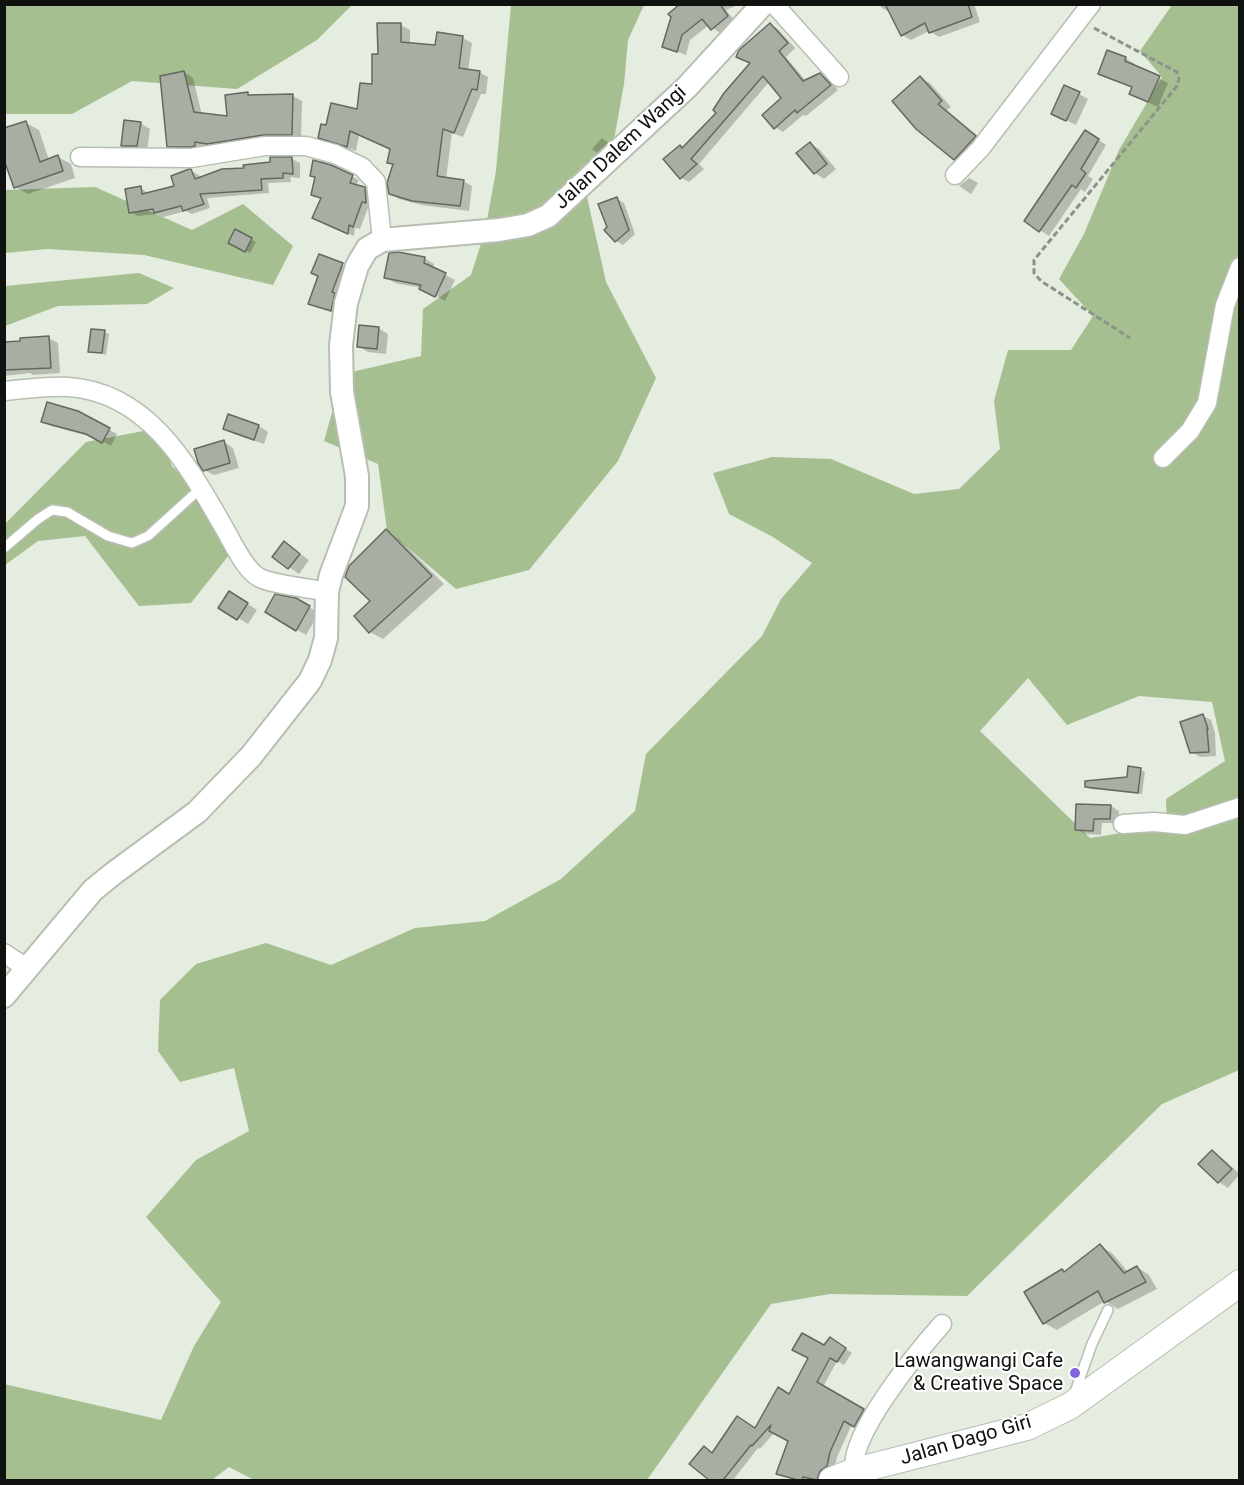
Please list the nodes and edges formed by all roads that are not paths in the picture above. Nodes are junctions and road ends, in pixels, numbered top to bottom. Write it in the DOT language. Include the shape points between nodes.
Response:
graph roads {
  1 [pos="763,4"];
  2 [pos="774,4"];
  3 [pos="1091,4"];
  4 [pos="839,78"];
  5 [pos="80,157"];
  6 [pos="955,175"];
  7 [pos="382,240"];
  8 [pos="1239,267"];
  9 [pos="4,391"];
  10 [pos="1163,458"];
  11 [pos="201,488"];
  12 [pos="4,548"];
  13 [pos="327,592"];
  14 [pos="1239,807"];
  15 [pos="1123,824"];
  16 [pos="4,953"];
  17 [pos="28,969"];
  18 [pos="4,996"];
  19 [pos="1239,1283"];
  20 [pos="1108,1310"];
  21 [pos="942,1324"];
  22 [pos="1070,1406"];
  23 [pos="844,1476"];
  1 -- 7 [label="street, Jalan Dalem Wangi" via="687,87 548,216 528,225 499,230"];
  2 -- 4 [label="street"];
  3 -- 6 [label="street" via="980,149"];
  5 -- 7 [label="street" via="191,158 265,146 306,146 362,167 376,182"];
  7 -- 13 [label="street" via="367,249 357,266 346,303 341,345 342,392 357,476 357,506"];
  8 -- 10 [label="street" via="1225,305 1207,403 1190,431"];
  9 -- 11 [label="street" via="68,387 126,403 166,438"];
  11 -- 12 [label="lane" via="148,536 132,543 108,536 67,512 52,510"];
  11 -- 13 [label="street" via="237,550 260,578"];
  13 -- 17 [label="street" via="326,638 320,660 310,681 251,756 196,812 93,890"];
  14 -- 15 [label="street" via="1185,825"];
  16 -- 17 [label="street"];
  17 -- 18 [label="street"];
  19 -- 22 [label="main road, Jalan Dago Giri"];
  20 -- 22 [label="lane"];
  21 -- 23 [label="street" via="870,1420 853,1465"];
  22 -- 23 [label="main road, Jalan Dago Giri" via="1027,1427"];
}
